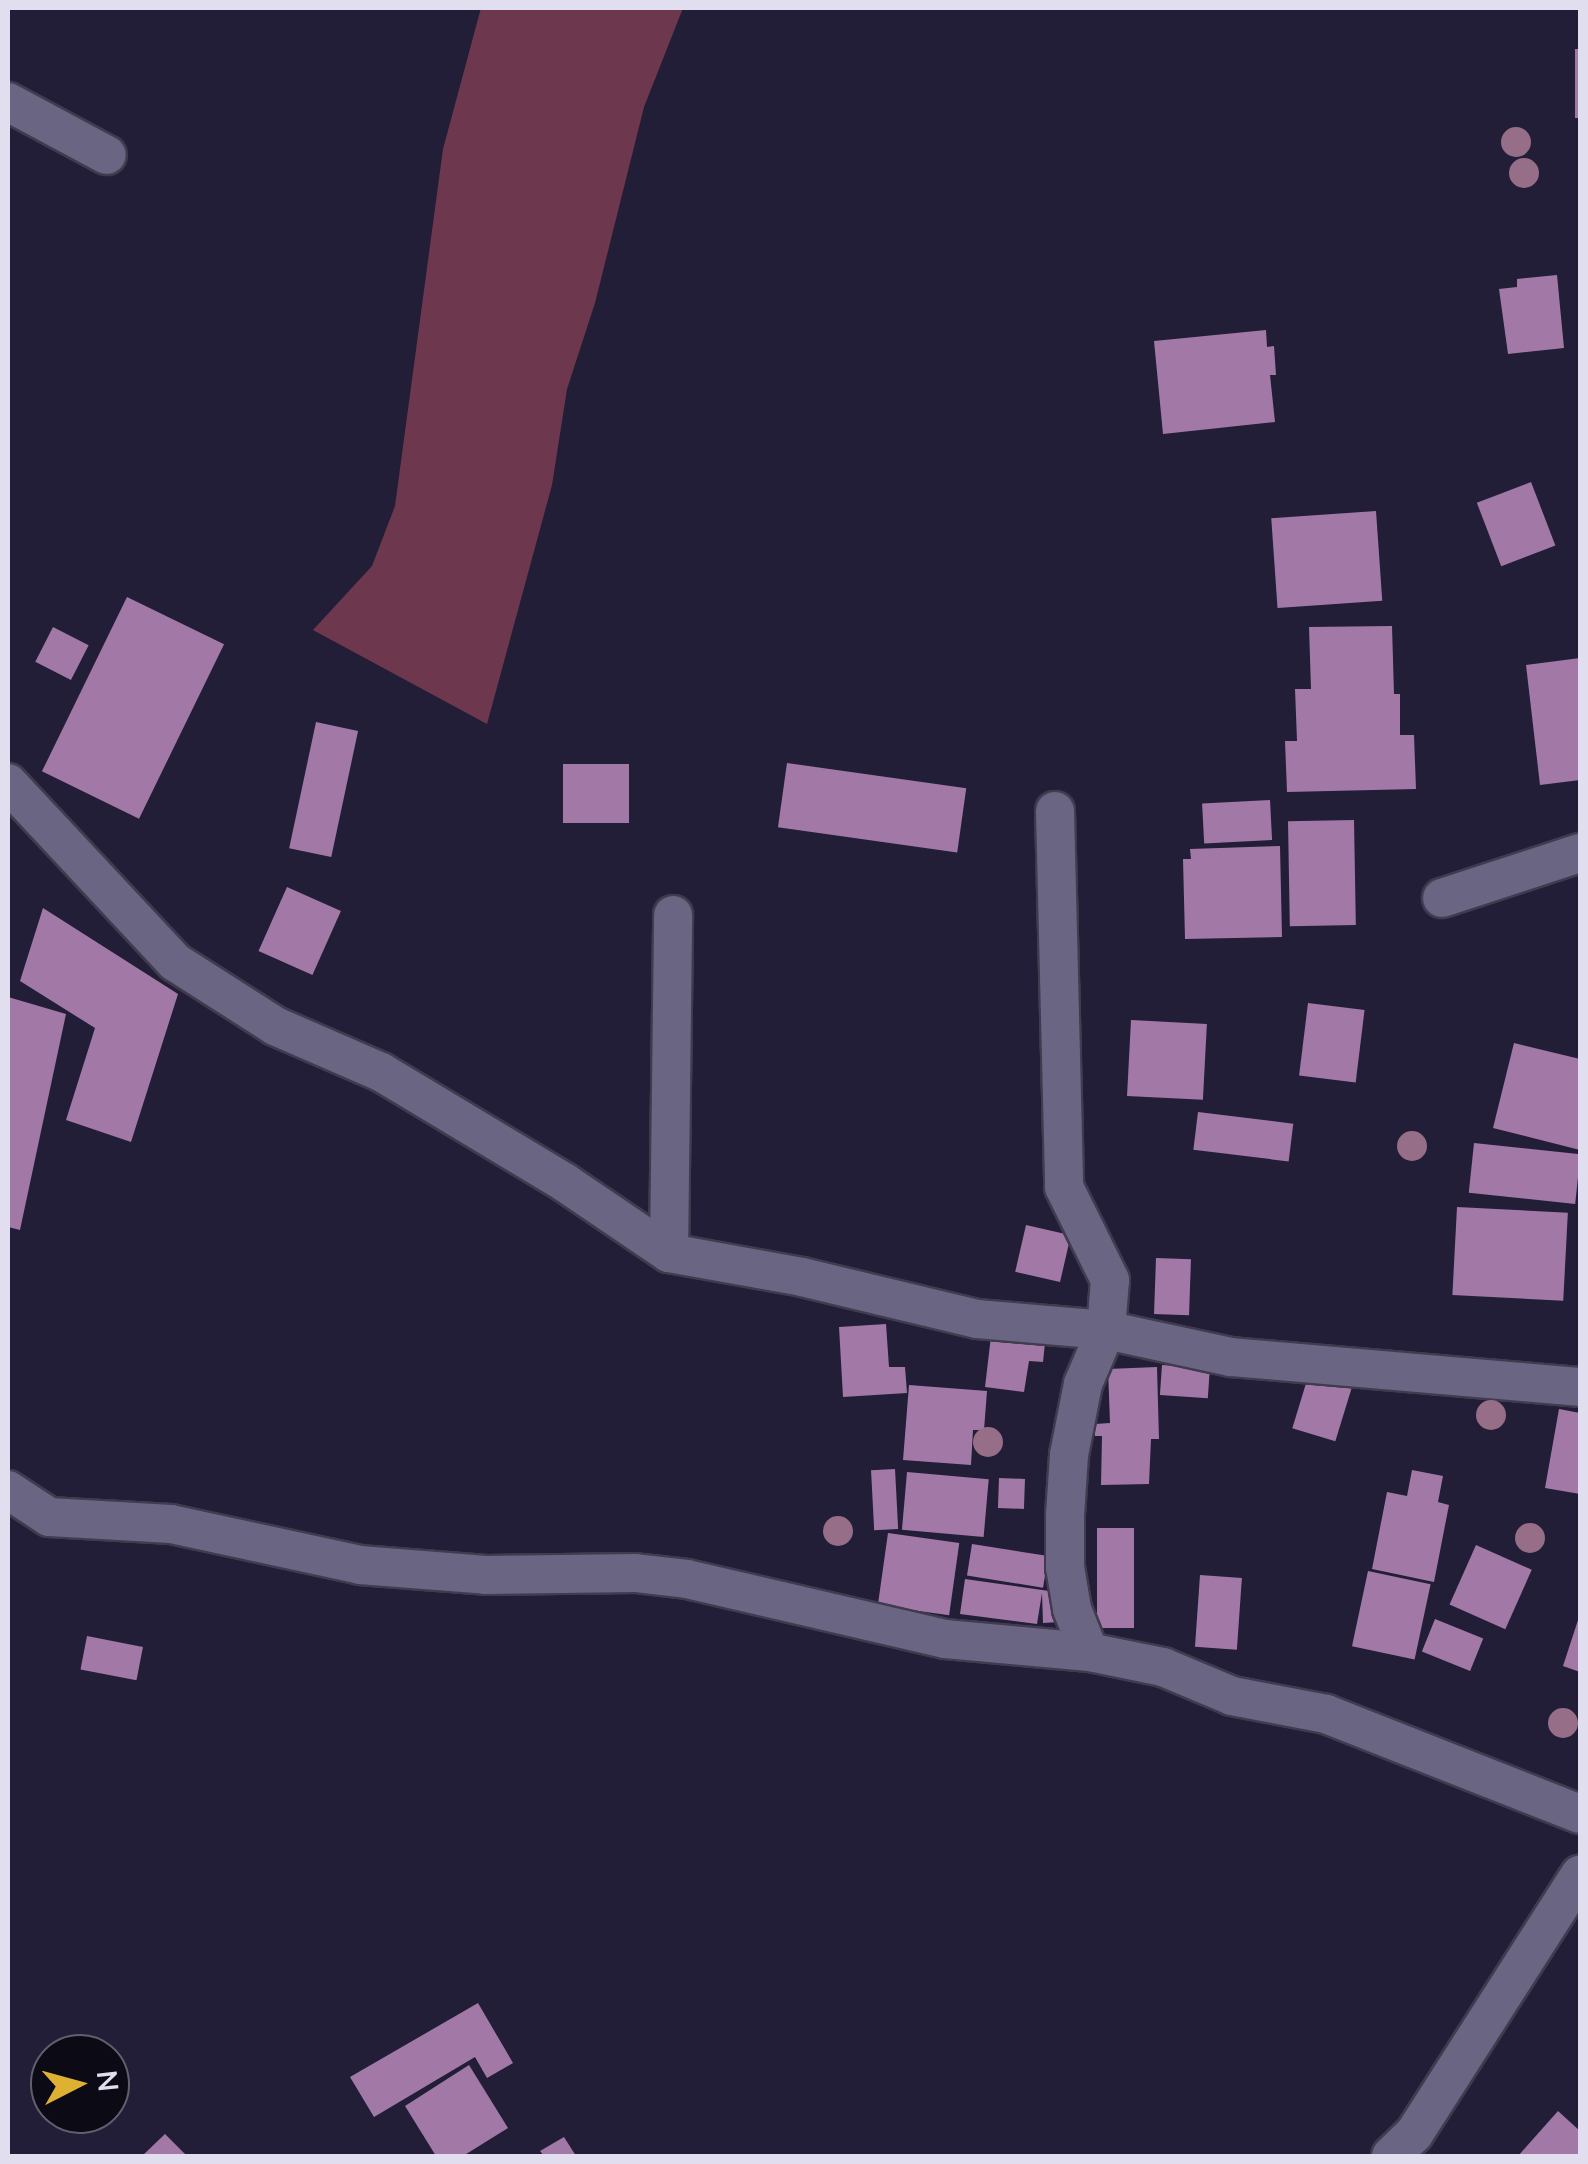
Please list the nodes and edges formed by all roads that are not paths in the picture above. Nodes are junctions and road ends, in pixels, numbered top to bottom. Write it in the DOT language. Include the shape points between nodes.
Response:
graph roads {
  1 [pos="8,102"];
  2 [pos="107,154"];
  3 [pos="8,783"];
  4 [pos="1055,810"];
  5 [pos="1580,853"];
  6 [pos="1442,898"];
  7 [pos="672,915"];
  8 [pos="669,1253"];
  9 [pos="1106,1330"];
  10 [pos="1580,1387"];
  11 [pos="8,1490"];
  12 [pos="1089,1652"];
  13 [pos="1580,1814"];
  14 [pos="1580,1874"];
  15 [pos="1391,2156"];
  1 -- 2 [label="street"];
  3 -- 8 [label="street" via="175,962 275,1026 381,1072"];
  4 -- 9 [label="street" via="1064,1187 1110,1280"];
  5 -- 6 [label="street"];
  7 -- 8 [label="street"];
  8 -- 9 [label="street" via="977,1319"];
  9 -- 10 [label="street" via="1268,1362"];
  9 -- 12 [label="street" via="1083,1384 1065,1515 1072,1609"];
  11 -- 12 [label="street" via="49,1517 171,1524 360,1565 687,1578 945,1639"];
  12 -- 13 [label="street" via="1163,1667 1232,1696 1326,1714"];
  14 -- 15 [label="street" via="1414,2134"];
}
